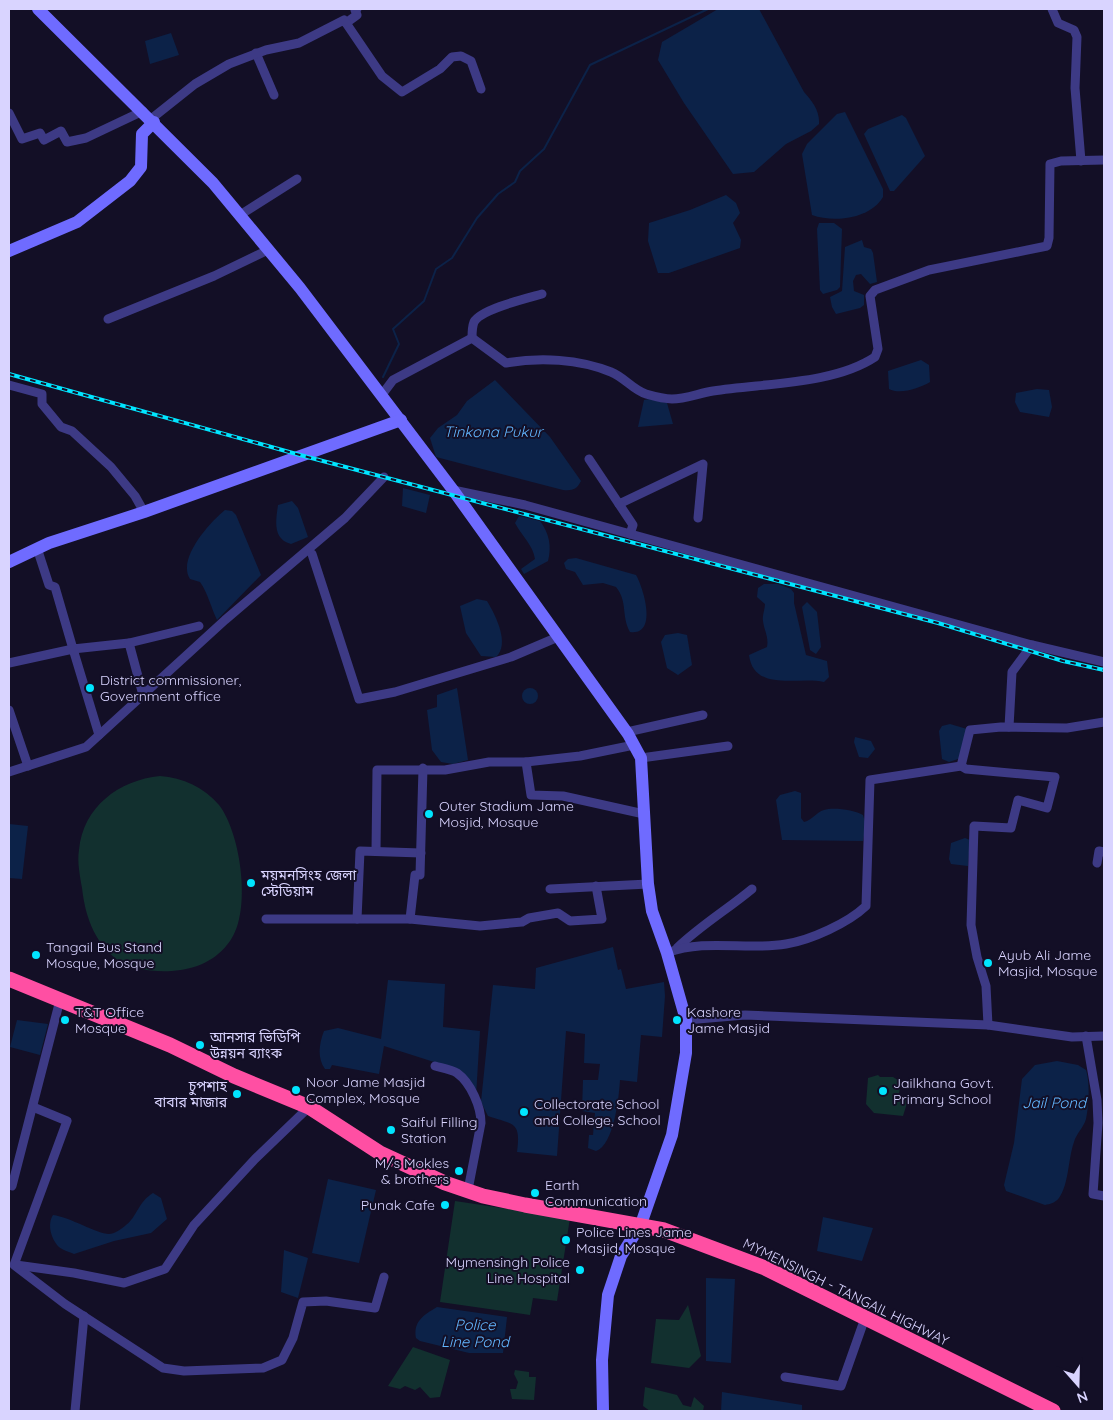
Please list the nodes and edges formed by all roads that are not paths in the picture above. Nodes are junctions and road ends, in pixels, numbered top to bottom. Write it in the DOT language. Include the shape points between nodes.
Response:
graph roads {
  1 [pos="38,9"];
  2 [pos="357,9"];
  3 [pos="1052,9"];
  4 [pos="346,23"];
  5 [pos="256,53"];
  6 [pos="481,89"];
  7 [pos="274,95"];
  8 [pos="9,113"];
  9 [pos="149,118"];
  10 [pos="1081,160"];
  11 [pos="1104,160"];
  12 [pos="297,179"];
  13 [pos="240,215"];
  14 [pos="268,250"];
  15 [pos="9,251"];
  16 [pos="542,294"];
  17 [pos="108,319"];
  18 [pos="472,338"];
  19 [pos="9,385"];
  20 [pos="381,396"];
  21 [pos="401,420"];
  22 [pos="589,459"];
  23 [pos="384,477"];
  24 [pos="453,490"];
  25 [pos="620,504"];
  26 [pos="144,512"];
  27 [pos="698,518"];
  28 [pos="630,534"];
  29 [pos="37,548"];
  30 [pos="312,554"];
  31 [pos="9,562"];
  32 [pos="199,626"];
  33 [pos="558,637"];
  34 [pos="129,642"];
  35 [pos="1032,645"];
  36 [pos="73,649"];
  37 [pos="1104,662"];
  38 [pos="9,663"];
  39 [pos="143,695"];
  40 [pos="9,710"];
  41 [pos="703,715"];
  42 [pos="1104,722"];
  43 [pos="1009,727"];
  44 [pos="627,732"];
  45 [pos="99,735"];
  46 [pos="634,745"];
  47 [pos="728,746"];
  48 [pos="641,758"];
  49 [pos="526,762"];
  50 [pos="28,766"];
  51 [pos="961,766"];
  52 [pos="423,768"];
  53 [pos="9,772"];
  54 [pos="644,814"];
  55 [pos="376,852"];
  56 [pos="1104,852"];
  57 [pos="420,853"];
  58 [pos="1097,863"];
  59 [pos="648,884"];
  60 [pos="596,886"];
  61 [pos="550,889"];
  62 [pos="752,889"];
  63 [pos="266,918"];
  64 [pos="357,919"];
  65 [pos="410,919"];
  66 [pos="671,951"];
  67 [pos="9,979"];
  68 [pos="60,1000"];
  69 [pos="686,1020"];
  70 [pos="988,1025"];
  71 [pos="1086,1036"];
  72 [pos="1104,1036"];
  73 [pos="434,1066"];
  74 [pos="33,1107"];
  75 [pos="309,1108"];
  76 [pos="12,1186"];
  77 [pos="468,1190"];
  78 [pos="1104,1196"];
  79 [pos="641,1224"];
  80 [pos="12,1265"];
  81 [pos="384,1277"];
  82 [pos="84,1316"];
  83 [pos="865,1318"];
  84 [pos="785,1377"];
  85 [pos="75,1411"];
  86 [pos="603,1411"];
  87 [pos="1053,1411"];
  1 -- 9 [label="street"];
  2 -- 4 [label="street" via="357,15"];
  3 -- 10 [label="street" via="1058,23 1074,30 1077,37 1076,88"];
  4 -- 5 [label="street" via="344,20 299,43"];
  4 -- 6 [label="street" via="382,76 402,92 440,69 452,57 461,56 470,61"];
  5 -- 7 [label="street"];
  5 -- 9 [label="street" via="195,84"];
  8 -- 9 [label="street" via="22,139 40,133 44,140 61,131 67,142"];
  9 -- 13 [label="street"];
  9 -- 15 [label="street" via="142,134 141,167 130,181 77,222"];
  10 -- 11 [label="street"];
  10 -- 18 [label="street" via="1050,164 1047,246 929,270 876,290 870,296 878,349 875,357 847,369 814,378 672,399 644,394 612,372 584,364 531,359 506,363"];
  12 -- 13 [label="street"];
  13 -- 14 [label="street"];
  14 -- 17 [label="street"];
  14 -- 20 [label="street"];
  16 -- 18 [label="street" via="492,310 478,318 474,322"];
  18 -- 20 [label="street" via="393,380"];
  19 -- 26 [label="street" via="42,394 42,404 61,427 72,431 110,467"];
  20 -- 21 [label="street"];
  21 -- 24 [label="street"];
  21 -- 26 [label="street"];
  22 -- 25 [label="street"];
  23 -- 39 [label="street" via="344,518 224,620"];
  24 -- 28 [label="street" via="525,505"];
  24 -- 33 [label="street"];
  25 -- 27 [label="street" via="703,464"];
  25 -- 28 [label="street" via="633,525"];
  26 -- 29 [label="street"];
  28 -- 35 [label="street"];
  29 -- 31 [label="street"];
  29 -- 36 [label="street" via="50,585 55,587"];
  30 -- 33 [label="street" via="359,700 511,657"];
  32 -- 34 [label="street"];
  33 -- 44 [label="street"];
  34 -- 36 [label="street"];
  34 -- 39 [label="street"];
  35 -- 37 [label="street"];
  35 -- 43 [label="street" via="1012,672"];
  36 -- 38 [label="street"];
  36 -- 45 [label="street"];
  39 -- 45 [label="street"];
  40 -- 50 [label="street"];
  41 -- 44 [label="street"];
  42 -- 43 [label="street" via="1067,728"];
  43 -- 51 [label="street" via="970,730"];
  44 -- 46 [label="street"];
  45 -- 50 [label="street" via="86,747"];
  46 -- 48 [label="street"];
  46 -- 49 [label="street"];
  47 -- 48 [label="street"];
  48 -- 54 [label="street"];
  49 -- 52 [label="street" via="489,762 445,770"];
  49 -- 54 [label="street" via="531,795 563,796"];
  50 -- 53 [label="street"];
  51 -- 66 [label="street" via="870,780 866,906 847,921 786,944 686,946"];
  51 -- 70 [label="street" via="1055,777 1047,808 1018,800 1011,828 974,826 971,925 986,986"];
  52 -- 55 [label="street" via="377,770"];
  52 -- 57 [label="street"];
  54 -- 59 [label="street"];
  55 -- 57 [label="street"];
  55 -- 64 [label="street" via="360,851"];
  56 -- 58 [label="street" via="1099,851"];
  57 -- 65 [label="street" via="420,875 415,875"];
  59 -- 60 [label="street"];
  59 -- 66 [label="street" via="652,911"];
  60 -- 61 [label="street"];
  60 -- 65 [label="street" via="602,919 570,921 558,912 522,922 480,926"];
  62 -- 66 [label="street"];
  63 -- 64 [label="street"];
  64 -- 65 [label="street"];
  66 -- 69 [label="street"];
  67 -- 68 [label="highway, MYMENSINGH - TANGAIL HIGHWAY"];
  68 -- 74 [label="street"];
  68 -- 75 [label="highway, MYMENSINGH - TANGAIL HIGHWAY"];
  69 -- 70 [label="street" via="745,1015"];
  69 -- 79 [label="street" via="686,1053 672,1135"];
  70 -- 71 [label="street" via="1072,1037"];
  71 -- 72 [label="street"];
  71 -- 78 [label="street" via="1097,1100 1093,1194"];
  73 -- 77 [label="street" via="459,1074 470,1088 481,1115"];
  74 -- 76 [label="street"];
  74 -- 80 [label="street" via="67,1121"];
  75 -- 77 [label="highway, MYMENSINGH - TANGAIL HIGHWAY" via="380,1153"];
  75 -- 80 [label="street" via="255,1159 194,1225 165,1269 124,1283"];
  77 -- 79 [label="highway, MYMENSINGH - TANGAIL HIGHWAY" via="526,1205"];
  79 -- 83 [label="highway, MYMENSINGH - TANGAIL HIGHWAY" via="700,1242 765,1268"];
  79 -- 86 [label="street" via="621,1256 608,1295 602,1360"];
  80 -- 82 [label="street"];
  81 -- 82 [label="street" via="374,1308 326,1301 303,1302 293,1338 282,1360 264,1368 184,1371 163,1368"];
  82 -- 85 [label="street"];
  83 -- 84 [label="street" via="841,1386"];
  83 -- 87 [label="highway, MYMENSINGH - TANGAIL HIGHWAY"];
}
